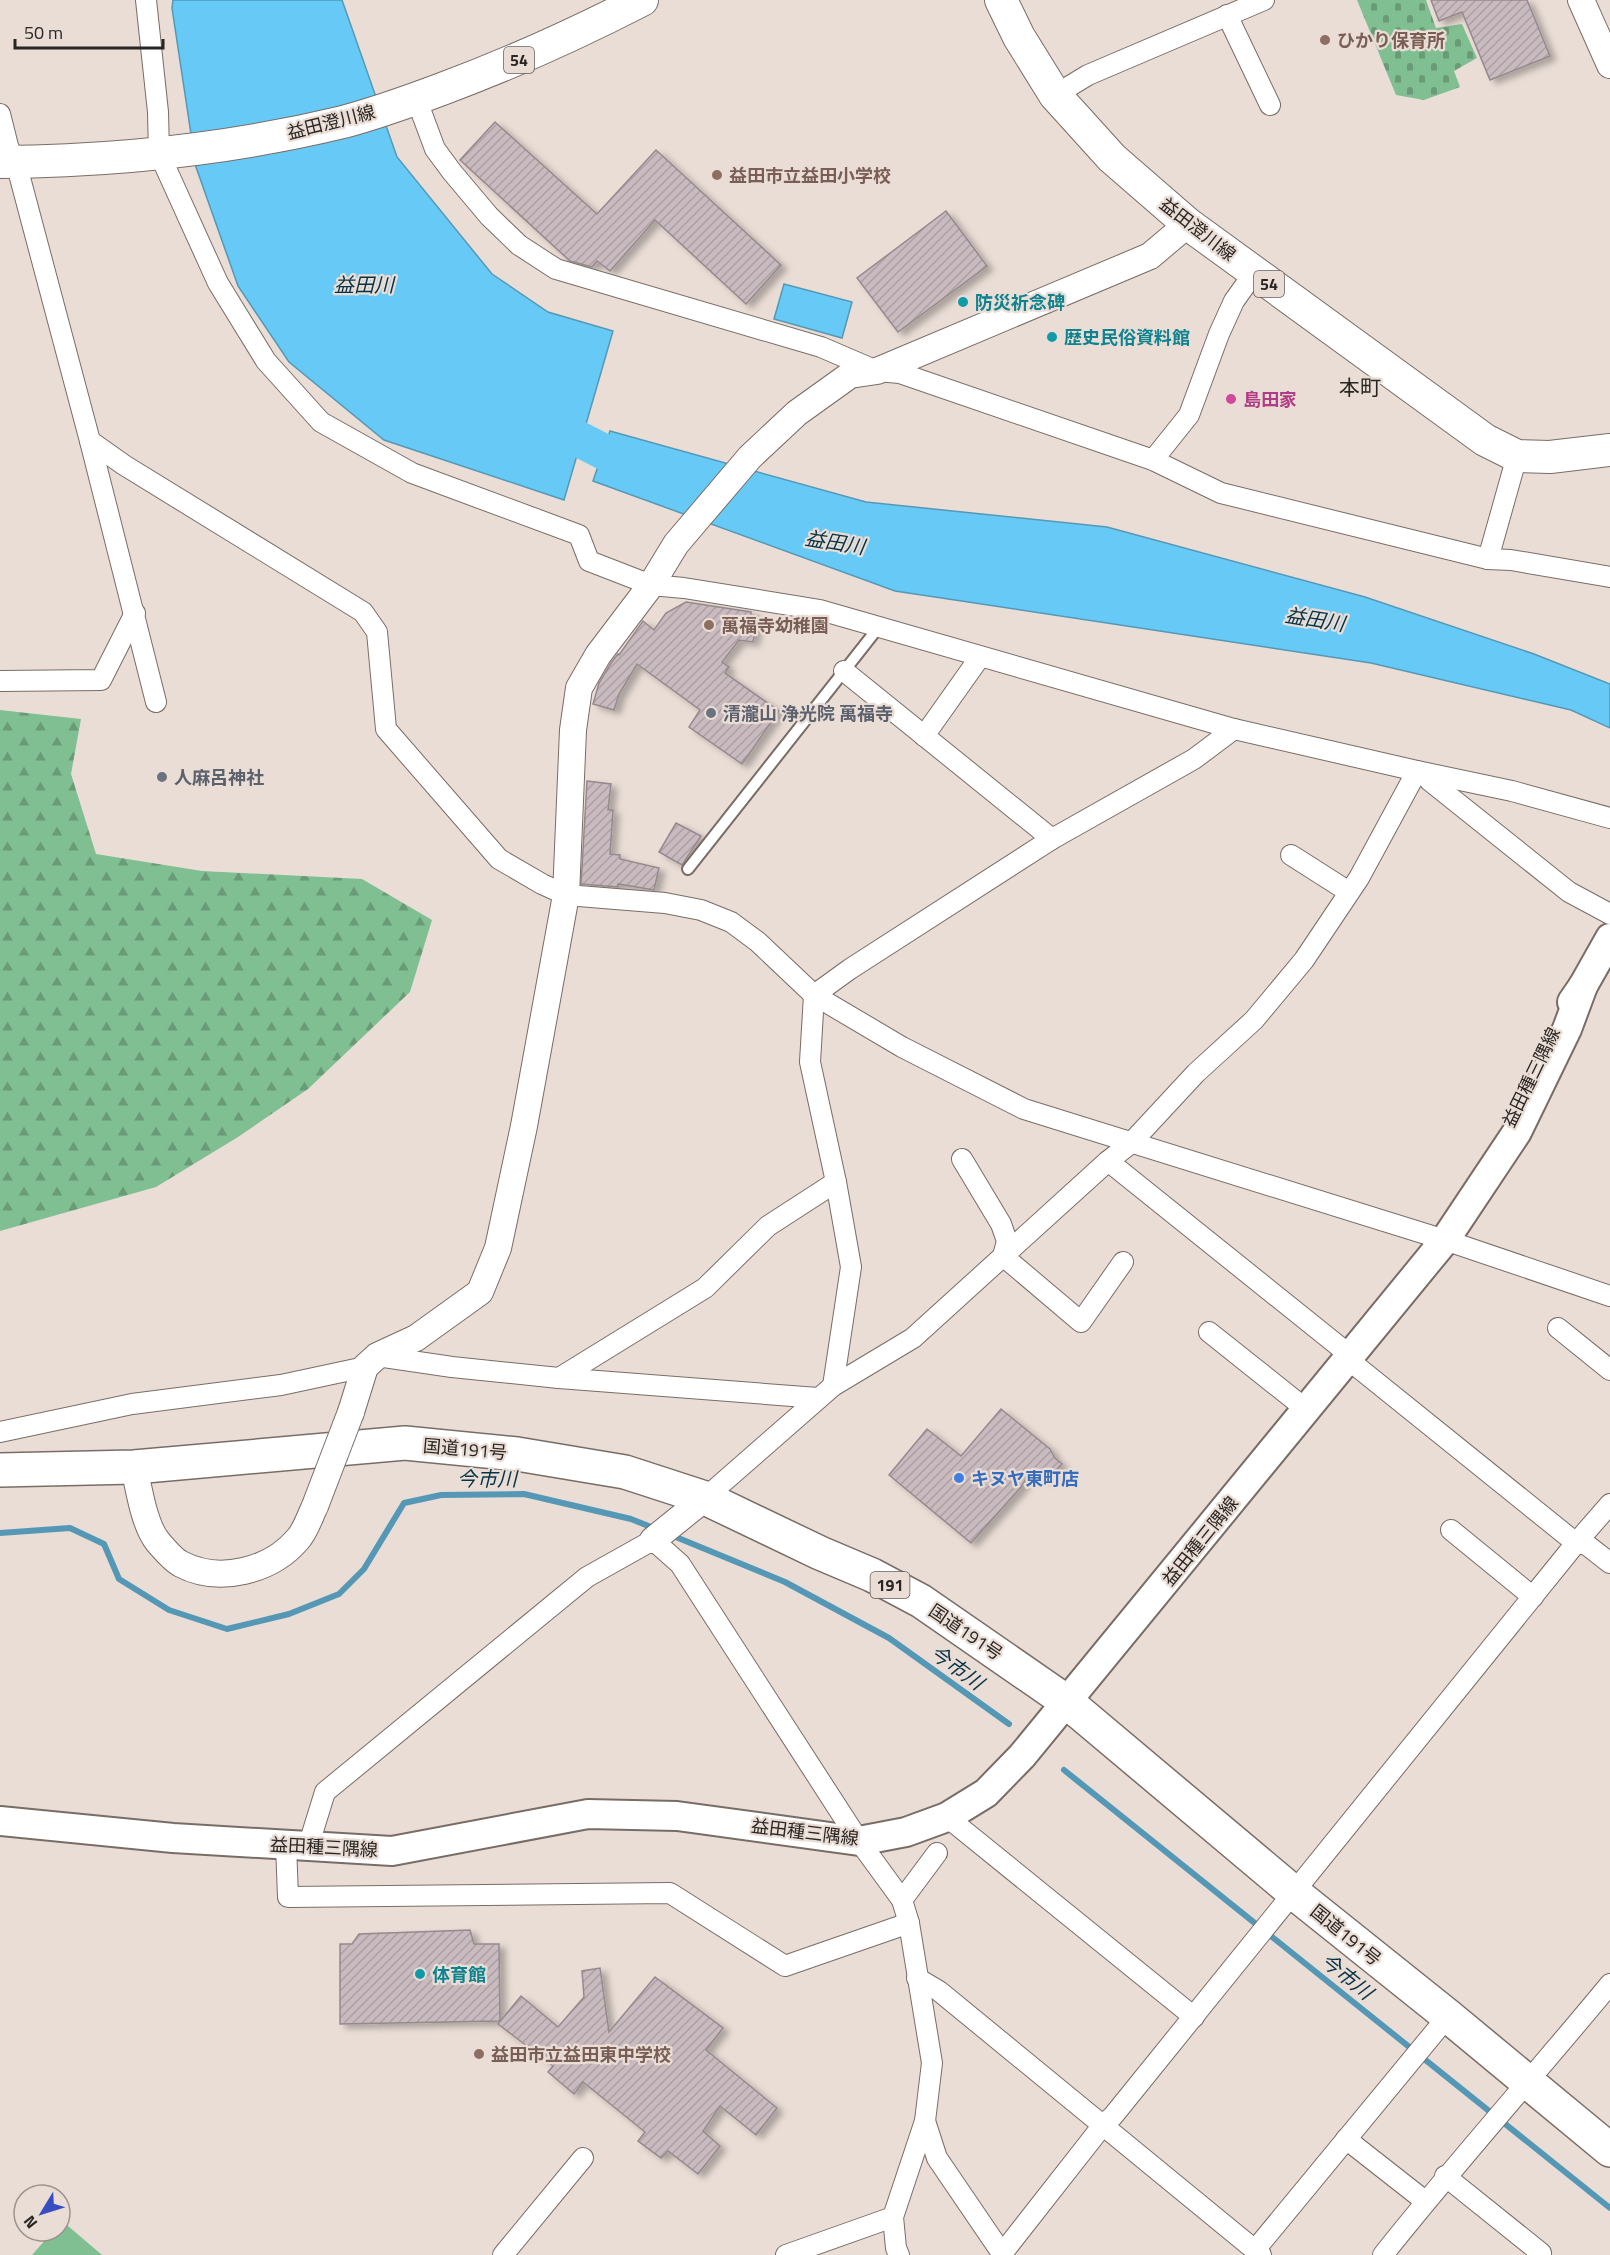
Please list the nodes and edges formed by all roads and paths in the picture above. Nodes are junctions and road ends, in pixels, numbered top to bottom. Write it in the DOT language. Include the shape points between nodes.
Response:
graph roads {
  1 [pos="146,0"];
  2 [pos="642,0"];
  3 [pos="1002,0"];
  4 [pos="1264,0"];
  5 [pos="1581,0"];
  6 [pos="1227,15"];
  7 [pos="1610,66"];
  8 [pos="1055,95"];
  9 [pos="403,102"];
  10 [pos="1270,105"];
  11 [pos="0,114"];
  12 [pos="170,152"];
  13 [pos="7,162"];
  14 [pos="1188,224"];
  15 [pos="1254,273"];
  16 [pos="877,370"];
  17 [pos="90,441"];
  18 [pos="1610,450"];
  19 [pos="1517,456"];
  20 [pos="1153,460"];
  21 [pos="1488,559"];
  22 [pos="1610,577"];
  23 [pos="651,585"];
  24 [pos="135,613"];
  25 [pos="878,628"];
  26 [pos="980,657"];
  27 [pos="844,671"];
  28 [pos="0,681"];
  29 [pos="156,702"];
  30 [pos="1234,729"];
  31 [pos="924,736"];
  32 [pos="1420,772"];
  33 [pos="1610,818"];
  34 [pos="1052,839"];
  35 [pos="1291,855"];
  36 [pos="688,869"];
  37 [pos="1349,892"];
  38 [pos="566,895"];
  39 [pos="1610,914"];
  40 [pos="1610,938"];
  41 [pos="814,995"];
  42 [pos="1131,1143"];
  43 [pos="962,1159"];
  44 [pos="1108,1161"];
  45 [pos="836,1182"];
  46 [pos="1445,1240"];
  47 [pos="1004,1256"];
  48 [pos="1123,1262"];
  49 [pos="1610,1296"];
  50 [pos="1558,1328"];
  51 [pos="1209,1332"];
  52 [pos="1351,1356"];
  53 [pos="371,1362"];
  54 [pos="1610,1370"];
  55 [pos="559,1378"];
  56 [pos="833,1386"];
  57 [pos="818,1398"];
  58 [pos="1308,1410"];
  59 [pos="0,1432"];
  60 [pos="134,1467"];
  61 [pos="0,1470"];
  62 [pos="705,1498"];
  63 [pos="1610,1504"];
  64 [pos="1451,1530"];
  65 [pos="654,1540"];
  66 [pos="1576,1543"];
  67 [pos="1610,1563"];
  68 [pos="1533,1597"];
  69 [pos="1067,1702"];
  70 [pos="947,1817"];
  71 [pos="0,1821"];
  72 [pos="859,1841"];
  73 [pos="297,1846"];
  74 [pos="937,1853"];
  75 [pos="1293,1892"];
  76 [pos="902,1900"];
  77 [pos="909,1923"];
  78 [pos="917,1978"];
  79 [pos="1610,1984"];
  80 [pos="1448,2016"];
  81 [pos="1194,2017"];
  82 [pos="1528,2083"];
  83 [pos="925,2121"];
  84 [pos="1102,2125"];
  85 [pos="1346,2139"];
  86 [pos="1610,2150"];
  87 [pos="584,2158"];
  88 [pos="1445,2176"];
  89 [pos="1425,2201"];
  90 [pos="893,2217"];
  91 [pos="1258,2252"];
  92 [pos="1541,2253"];
  93 [pos="1002,2254"];
  94 [pos="503,2255"];
  95 [pos="786,2255"];
  96 [pos="899,2255"];
  97 [pos="1383,2255"];
  1 -- 12 [label="street" via="158,112"];
  2 -- 9 [label="main road, 益田澄川線 / 54" via="510,64"];
  3 -- 8 [label="main road, 益田澄川線 / 54" via="1019,37"];
  4 -- 6 [label="street"];
  5 -- 7 [label="street"];
  6 -- 8 [label="street" via="1088,75"];
  6 -- 10 [label="street"];
  8 -- 14 [label="main road, 益田澄川線 / 54" via="1112,158"];
  9 -- 12 [label="main road, 益田澄川線 / 54" via="334,123"];
  9 -- 16 [label="street" via="452,172 489,216 519,245 556,269 821,347"];
  11 -- 13 [label="street" via="8,146"];
  12 -- 13 [label="main road, 益田澄川線 / 54"];
  12 -- 23 [label="street" via="218,283 266,361 321,422 412,473 579,535 589,561"];
  13 -- 17 [label="street"];
  14 -- 15 [label="main road, 益田澄川線 / 54"];
  14 -- 16 [label="street" via="1150,256"];
  15 -- 19 [label="main road, 益田澄川線 / 54" via="1485,440"];
  15 -- 20 [label="street" via="1234,301 1190,415"];
  16 -- 20 [label="street" via="900,373"];
  16 -- 23 [label="street" via="850,375 797,413 750,457 676,544"];
  17 -- 24 [label="street"];
  17 -- 38 [label="street" via="363,612 377,632 386,729 499,859"];
  18 -- 19 [label="main road, 益田澄川線 / 54" via="1550,457"];
  19 -- 21 [label="street"];
  20 -- 21 [label="street" via="1221,493"];
  21 -- 22 [label="street"];
  23 -- 25 [label="street" via="820,610"];
  23 -- 38 [label="street" via="598,655 579,688 573,730"];
  24 -- 28 [label="street" via="101,680"];
  24 -- 29 [label="street"];
  25 -- 26 [label="street"];
  25 -- 27 [label="lane"];
  26 -- 30 [label="street"];
  26 -- 31 [label="street"];
  27 -- 31 [label="street"];
  27 -- 36 [label="lane"];
  30 -- 32 [label="street"];
  30 -- 34 [label="street" via="1194,759"];
  31 -- 34 [label="street"];
  32 -- 33 [label="street" via="1512,790"];
  32 -- 37 [label="street"];
  32 -- 39 [label="street" via="1569,892"];
  34 -- 41 [label="street"];
  35 -- 37 [label="street"];
  37 -- 42 [label="street" via="1304,960 1254,1020 1196,1073"];
  38 -- 41 [label="street" via="701,910 730,922 758,942"];
  38 -- 53 [label="street" via="498,1248 480,1292 416,1338"];
  40 -- 46 [label="main road, 益田種三隅線" via="1583,986 1567,1029 1517,1132"];
  41 -- 42 [label="street" via="902,1047 1024,1109"];
  41 -- 45 [label="street" via="810,1062"];
  42 -- 44 [label="street"];
  42 -- 46 [label="street"];
  43 -- 47 [label="street" via="1001,1224 1007,1241"];
  44 -- 47 [label="street"];
  44 -- 52 [label="street"];
  45 -- 55 [label="street" via="768,1226 705,1288"];
  45 -- 56 [label="street" via="851,1267"];
  46 -- 49 [label="street"];
  46 -- 52 [label="main road, 益田種三隅線"];
  47 -- 48 [label="street" via="1081,1322"];
  47 -- 56 [label="street" via="913,1338"];
  50 -- 54 [label="street"];
  51 -- 58 [label="street"];
  52 -- 58 [label="main road, 益田種三隅線"];
  52 -- 66 [label="street" via="1355,1365"];
  53 -- 55 [label="street"];
  53 -- 59 [label="street" via="281,1385 132,1404"];
  53 -- 60 [label="street, bridge" via="315,1506 299,1538 273,1560 239,1573 209,1575 179,1563 156,1540"];
  55 -- 57 [label="street"];
  56 -- 57 [label="street"];
  57 -- 62 [label="street"];
  58 -- 69 [label="main road, 益田種三隅線"];
  60 -- 61 [label="highway, 国道191号 / 191"];
  60 -- 62 [label="highway, 国道191号 / 191" via="405,1443 517,1454 625,1472"];
  62 -- 65 [label="street"];
  62 -- 69 [label="highway, 国道191号 / 191" via="921,1601"];
  63 -- 66 [label="street"];
  64 -- 68 [label="street"];
  65 -- 72 [label="street" via="680,1564"];
  65 -- 73 [label="street" via="587,1577 325,1792"];
  66 -- 67 [label="street" via="1587,1545"];
  66 -- 68 [label="street"];
  68 -- 75 [label="street"];
  69 -- 70 [label="main road, 益田種三隅線" via="986,1793"];
  69 -- 75 [label="highway, 国道191号 / 191"];
  70 -- 72 [label="main road, 益田種三隅線" via="906,1832"];
  70 -- 81 [label="street"];
  71 -- 73 [label="main road, 益田種三隅線"];
  72 -- 73 [label="main road, 益田種三隅線" via="676,1816 588,1814 392,1851"];
  72 -- 76 [label="street"];
  73 -- 77 [label="street" via="288,1897 670,1893 785,1966"];
  74 -- 76 [label="street"];
  75 -- 80 [label="highway, 国道191号 / 191"];
  75 -- 81 [label="street"];
  76 -- 77 [label="street"];
  77 -- 78 [label="street"];
  78 -- 83 [label="street" via="932,2063"];
  78 -- 84 [label="street" via="939,1991"];
  79 -- 82 [label="street"];
  80 -- 82 [label="highway, 国道191号 / 191"];
  80 -- 85 [label="street"];
  81 -- 84 [label="street"];
  82 -- 86 [label="highway, 国道191号 / 191"];
  82 -- 88 [label="street"];
  83 -- 90 [label="street"];
  83 -- 93 [label="street" via="937,2158"];
  84 -- 91 [label="street"];
  84 -- 93 [label="street"];
  85 -- 89 [label="street"];
  85 -- 91 [label="street"];
  87 -- 94 [label="street"];
  88 -- 89 [label="street"];
  88 -- 92 [label="street"];
  89 -- 97 [label="street"];
  90 -- 95 [label="street"];
  90 -- 96 [label="street"];
}
